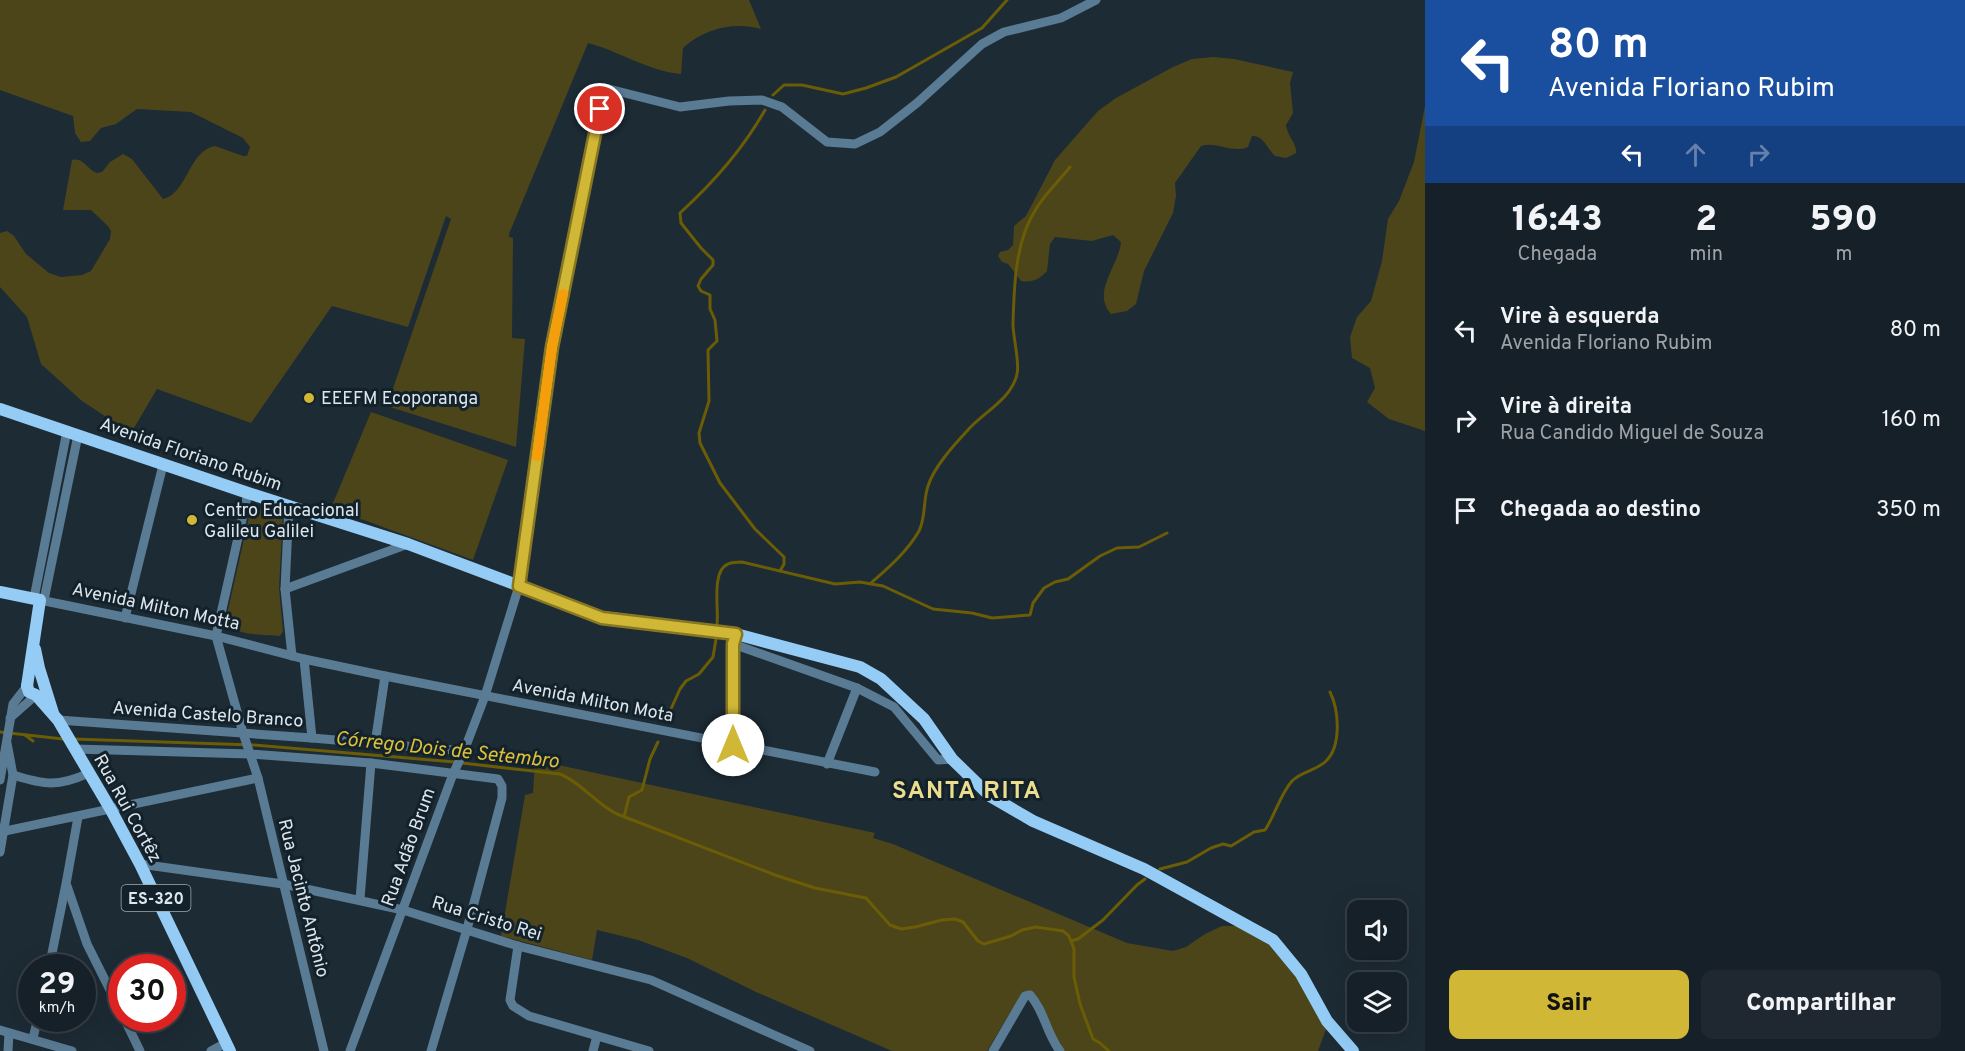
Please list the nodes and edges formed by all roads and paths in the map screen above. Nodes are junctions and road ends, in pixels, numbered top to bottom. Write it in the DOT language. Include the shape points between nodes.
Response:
graph roads {
  1 [pos="1096,0"];
  2 [pos="0,410"];
  3 [pos="73,433"];
  4 [pos="164,465"];
  5 [pos="248,494"];
  6 [pos="54,496"];
  7 [pos="65,498"];
  8 [pos="289,505"];
  9 [pos="48,526"];
  10 [pos="59,528"];
  11 [pos="408,544"];
  12 [pos="42,555"];
  13 [pos="53,557"];
  14 [pos="519,586"];
  15 [pos="285,589"];
  16 [pos="0,592"];
  17 [pos="39,599"];
  18 [pos="125,618"];
  19 [pos="216,636"];
  20 [pos="735,639"];
  21 [pos="34,641"];
  22 [pos="292,656"];
  23 [pos="304,659"];
  24 [pos="385,676"];
  25 [pos="44,683"];
  26 [pos="27,686"];
  27 [pos="857,688"];
  28 [pos="36,695"];
  29 [pos="485,696"];
  30 [pos="0,717"];
  31 [pos="10,718"];
  32 [pos="58,721"];
  33 [pos="244,735"];
  34 [pos="312,738"];
  35 [pos="3,742"];
  36 [pos="375,744"];
  37 [pos="733,745"];
  38 [pos="75,748"];
  39 [pos="249,752"];
  40 [pos="463,754"];
  41 [pos="952,759"];
  42 [pos="371,763"];
  43 [pos="827,764"];
  44 [pos="454,772"];
  45 [pos="875,772"];
  46 [pos="89,773"];
  47 [pos="13,775"];
  48 [pos="258,778"];
  49 [pos="0,780"];
  50 [pos="111,810"];
  51 [pos="78,817"];
  52 [pos="2,833"];
  53 [pos="0,852"];
  54 [pos="140,864"];
  55 [pos="66,884"];
  56 [pos="284,884"];
  57 [pos="360,899"];
  58 [pos="403,910"];
  59 [pos="467,929"];
  60 [pos="518,946"];
  61 [pos="52,954"];
  62 [pos="108,986"];
  63 [pos="4,1031"];
  64 [pos="34,1032"];
  65 [pos="131,1032"];
  66 [pos="597,1036"];
  67 [pos="33,1038"];
  68 [pos="228,1047"];
  69 [pos="66,1050"];
  70 [pos="8,1051"];
  71 [pos="140,1051"];
  72 [pos="211,1051"];
  73 [pos="324,1051"];
  74 [pos="350,1051"];
  75 [pos="431,1051"];
  76 [pos="593,1051"];
  77 [pos="649,1051"];
  78 [pos="810,1051"];
  79 [pos="993,1051"];
  80 [pos="1060,1051"];
  81 [pos="1353,1051"];
  1 -- 14 [label="street, Rua Adão Brum" via="1061,18 1004,32 982,44 917,103 880,132 855,144 827,142 782,107 762,100 680,107 605,87 552,347"];
  2 -- 3 [label="main road, Avenida Floriano Rubim"];
  3 -- 4 [label="main road, Avenida Floriano Rubim"];
  3 -- 6 [label="street"];
  3 -- 7 [label="street"];
  4 -- 5 [label="main road, Avenida Floriano Rubim"];
  4 -- 18 [label="street"];
  5 -- 8 [label="main road, Avenida Floriano Rubim"];
  5 -- 19 [label="street"];
  6 -- 7 [label="street"];
  6 -- 9 [label="street"];
  7 -- 10 [label="street"];
  8 -- 11 [label="main road, Avenida Floriano Rubim"];
  8 -- 15 [label="street"];
  9 -- 10 [label="street"];
  9 -- 12 [label="street"];
  10 -- 13 [label="street"];
  11 -- 14 [label="main road, Avenida Floriano Rubim"];
  11 -- 15 [label="street"];
  12 -- 13 [label="street"];
  12 -- 17 [label="street"];
  13 -- 17 [label="street"];
  14 -- 20 [label="main road, Avenida Floriano Rubim" via="602,618"];
  14 -- 29 [label="street, Rua Adão Brum"];
  15 -- 22 [label="street"];
  16 -- 17 [label="main road, Avenida Milton Motta"];
  17 -- 18 [label="street, Avenida Milton Motta"];
  17 -- 21 [label="main road, ES-320"];
  18 -- 19 [label="street, Avenida Milton Motta"];
  19 -- 22 [label="street, Avenida Milton Motta"];
  19 -- 33 [label="street, Rua Jacinto Antônio"];
  20 -- 27 [label="street, Avenida Floriano Rubim"];
  20 -- 37 [label="street"];
  20 -- 41 [label="main road" via="860,667 881,679 924,719"];
  21 -- 25 [label="main road, ES-320"];
  21 -- 26 [label="main road, ES-320"];
  22 -- 23 [label="street, Avenida Milton Motta"];
  23 -- 24 [label="street, Avenida Milton Mota"];
  23 -- 34 [label="street"];
  24 -- 29 [label="street, Avenida Milton Mota"];
  24 -- 36 [label="street"];
  25 -- 26 [label="main road" via="33,677"];
  25 -- 28 [label="main road" via="42,693"];
  25 -- 32 [label="main road, Rua Rui Cortêz / ES-320"];
  26 -- 28 [label="main road, ES-320"];
  26 -- 31 [label="street" via="13,704"];
  27 -- 41 [label="street, Avenida Floriano Rubim" via="894,707 938,760"];
  27 -- 43 [label="street"];
  28 -- 31 [label="street"];
  28 -- 32 [label="main road, Rua Rui Cortêz / ES-320"];
  29 -- 37 [label="street, Avenida Milton Mota"];
  29 -- 40 [label="street, Rua Adão Brum"];
  30 -- 31 [label="street"];
  31 -- 35 [label="street"];
  32 -- 33 [label="street, Avenida Castelo Branco"];
  32 -- 38 [label="main road, Rua Rui Cortêz / ES-320"];
  33 -- 34 [label="street, Avenida Castelo Branco"];
  33 -- 39 [label="street, Rua Jacinto Antônio"];
  34 -- 36 [label="street, Avenida Castelo Branco"];
  35 -- 47 [label="street"];
  35 -- 49 [label="street"];
  36 -- 40 [label="street, Avenida Castelo Branco"];
  37 -- 43 [label="street, Avenida Milton Mota"];
  38 -- 39 [label="street, Avenida Castelo Branco"];
  38 -- 46 [label="main road, Rua Rui Cortêz / ES-320"];
  39 -- 42 [label="street, Avenida Castelo Branco"];
  39 -- 48 [label="street, Rua Jacinto Antônio"];
  40 -- 44 [label="street, Rua Adão Brum"];
  41 -- 81 [label="main road" via="990,796 1033,821 1144,869 1273,940 1301,974 1327,1021"];
  42 -- 44 [label="street, Avenida Castelo Branco"];
  42 -- 57 [label="street"];
  43 -- 45 [label="street, Avenida Milton Mota"];
  44 -- 58 [label="street, Rua Adão Brum"];
  44 -- 59 [label="street, Avenida Castelo Branco" via="498,779 502,786"];
  46 -- 47 [label="street" via="68,782 41,783"];
  46 -- 50 [label="main road, Rua Rui Cortêz / ES-320"];
  47 -- 52 [label="street"];
  48 -- 50 [label="street"];
  48 -- 56 [label="street, Rua Jacinto Antônio"];
  50 -- 51 [label="street"];
  50 -- 54 [label="main road, Rua Rui Cortêz / ES-320"];
  51 -- 52 [label="street"];
  51 -- 55 [label="street"];
  52 -- 53 [label="street"];
  54 -- 56 [label="street, Rua Cristo Rei"];
  54 -- 68 [label="main road, Rua Rui Cortêz / ES-320"];
  55 -- 61 [label="street"];
  55 -- 62 [label="street" via="87,944"];
  56 -- 57 [label="street, Rua Cristo Rei"];
  56 -- 73 [label="street, Rua Jacinto Antônio"];
  57 -- 58 [label="street, Rua Cristo Rei"];
  58 -- 59 [label="street, Rua Cristo Rei"];
  58 -- 74 [label="street, Rua Adão Brum"];
  59 -- 60 [label="street, Rua Cristo Rei"];
  59 -- 75 [label="street"];
  60 -- 66 [label="street" via="510,1000 513,1006 529,1016"];
  60 -- 78 [label="street, Rua Cristo Rei" via="651,980"];
  63 -- 67 [label="street"];
  63 -- 70 [label="street"];
  64 -- 67 [label="street"];
  65 -- 71 [label="street"];
  66 -- 76 [label="street"];
  66 -- 77 [label="street"];
  67 -- 69 [label="street"];
  68 -- 72 [label="street"];
  79 -- 80 [label="street" via="1029,995"];
}
